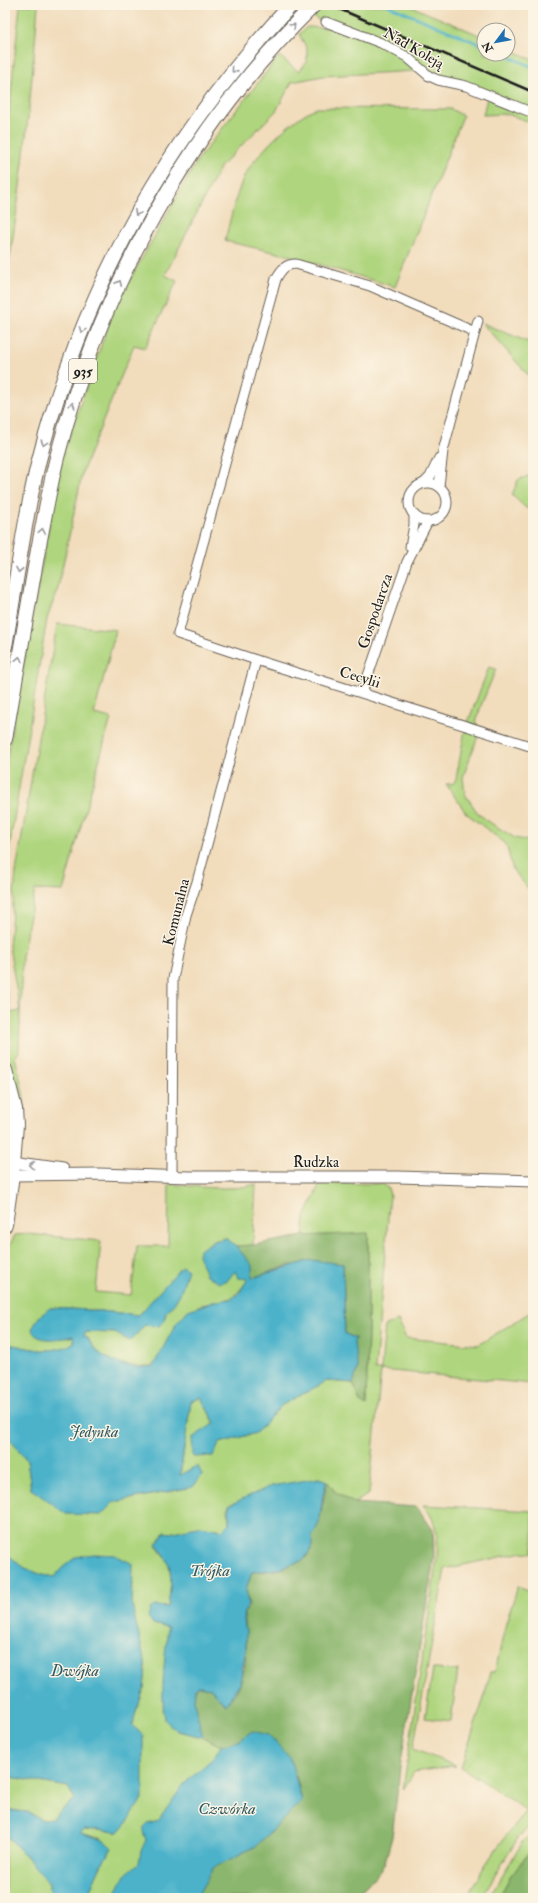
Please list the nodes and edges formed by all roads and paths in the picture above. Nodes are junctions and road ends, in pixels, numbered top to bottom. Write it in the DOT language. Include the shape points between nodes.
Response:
graph roads {
  1 [pos="292,5"];
  2 [pos="314,5"];
  3 [pos="326,22"];
  4 [pos="533,113"];
  5 [pos="478,321"];
  6 [pos="475,332"];
  7 [pos="443,451"];
  8 [pos="424,483"];
  9 [pos="439,486"];
  10 [pos="414,516"];
  11 [pos="428,521"];
  12 [pos="407,562"];
  13 [pos="5,646"];
  14 [pos="256,660"];
  15 [pos="362,693"];
  16 [pos="5,739"];
  17 [pos="533,747"];
  18 [pos="5,1070"];
  19 [pos="13,1169"];
  20 [pos="172,1177"];
  21 [pos="533,1181"];
  22 [pos="5,1225"];
  1 -- 13 [label="main road, 935, one-way" via="258,40 196,119 148,193 106,274 68,366 43,447"];
  16 -- 2 [label="main road, 935, one-way" via="59,450 72,403 100,325 138,246 177,177 209,129 272,48"];
  3 -- 4 [label="street, Nad Koleją" via="381,43 438,80 466,86"];
  5 -- 6 [label="street, Gospodarcza"];
  6 -- 7 [label="street, Gospodarcza"];
  6 -- 14 [label="street, Cecylii" via="370,286 296,264 288,265 281,270 276,279 178,634"];
  7 -- 8 [label="street, Gospodarcza" via="430,477"];
  7 -- 9 [label="street, Gospodarcza"];
  8 -- 9 [label="street"];
  8 -- 10 [label="street, Gospodarcza" via="414,488 409,496 409,508"];
  9 -- 11 [label="street, Gospodarcza" via="446,496 446,508 439,518"];
  10 -- 11 [label="street"];
  10 -- 12 [label="street, Gospodarcza"];
  11 -- 12 [label="street, Gospodarcza"];
  12 -- 15 [label="street, Gospodarcza"];
  14 -- 15 [label="street, Cecylii"];
  14 -- 20 [label="street, Komunalna" via="186,915 173,978"];
  15 -- 17 [label="street, Cecylii"];
  18 -- 19 [label="main road" via="15,1109"];
  19 -- 20 [label="street, Rudzka"];
  19 -- 22 [label="main road"];
  20 -- 21 [label="street, Rudzka" via="398,1177"];
}
